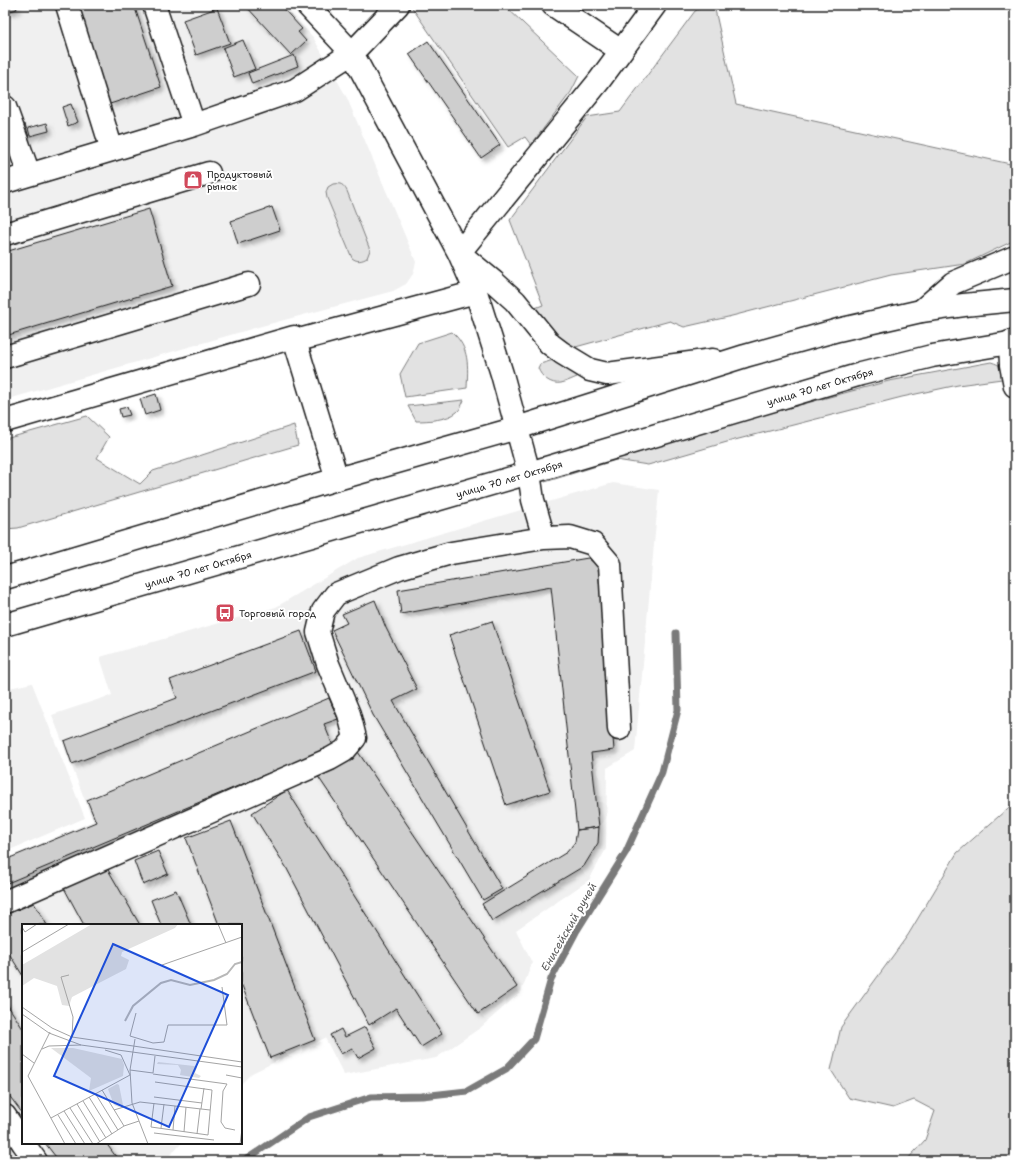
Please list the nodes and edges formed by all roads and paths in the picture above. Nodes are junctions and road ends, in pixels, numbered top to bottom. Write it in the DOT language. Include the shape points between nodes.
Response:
graph roads {
  1 [pos="67,5"];
  2 [pos="154,5"];
  3 [pos="307,5"];
  4 [pos="398,5"];
  5 [pos="553,5"];
  6 [pos="655,5"];
  7 [pos="621,51"];
  8 [pos="352,53"];
  9 [pos="5,107"];
  10 [pos="194,125"];
  11 [pos="112,150"];
  12 [pos="209,173"];
  13 [pos="29,174"];
  14 [pos="5,182"];
  15 [pos="5,234"];
  16 [pos="459,253"];
  17 [pos="1015,257"];
  18 [pos="249,284"];
  19 [pos="476,292"];
  20 [pos="1015,300"];
  21 [pos="921,311"];
  22 [pos="294,337"];
  23 [pos="1013,342"];
  24 [pos="745,356"];
  25 [pos="5,357"];
  26 [pos="1015,386"];
  27 [pos="5,421"];
  28 [pos="517,428"];
  29 [pos="529,473"];
  30 [pos="337,478"];
  31 [pos="544,538"];
  32 [pos="5,578"];
  33 [pos="5,625"];
  34 [pos="619,729"];
  35 [pos="5,902"];
  36 [pos="5,1116"];
  37 [pos="22,1142"];
  38 [pos="24,1144"];
  39 [pos="36,1161"];
  1 -- 11 [label="main road"];
  2 -- 10 [label="main road"];
  3 -- 8 [label="main road"];
  4 -- 8 [label="main road"];
  5 -- 7 [label="main road"];
  6 -- 7 [label="main road"];
  7 -- 16 [label="main road"];
  8 -- 10 [label="main road" via="295,90"];
  8 -- 16 [label="main road"];
  9 -- 13 [label="main road"];
  10 -- 11 [label="main road"];
  11 -- 13 [label="main road"];
  12 -- 15 [label="main road"];
  13 -- 14 [label="main road"];
  16 -- 19 [label="main road"];
  16 -- 24 [label="main road" via="515,302 550,344 590,370 607,374"];
  17 -- 21 [label="main road" via="954,283"];
  18 -- 25 [label="main road"];
  19 -- 28 [label="main road"];
  19 -- 30 [label="main road" via="295,341"];
  20 -- 21 [label="main road"];
  21 -- 24 [label="main road" via="838,330"];
  22 -- 27 [label="main road"];
  23 -- 26 [label="main road" via="1011,365"];
  23 -- 29 [label="main road, улица 70 лет Октября" via="932,356 861,374"];
  24 -- 28 [label="main road"];
  28 -- 29 [label="main road"];
  28 -- 30 [label="main road"];
  29 -- 31 [label="main road" via="533,500"];
  29 -- 33 [label="main road, улица 70 лет Октября"];
  30 -- 32 [label="main road"];
  31 -- 34 [label="main road" via="570,538 593,544 610,564"];
  31 -- 35 [label="main road" via="451,553 400,568 336,594 323,611 318,632 349,714 355,738 344,751"];
  36 -- 37 [label="main road"];
  38 -- 39 [label="main road"];
}
